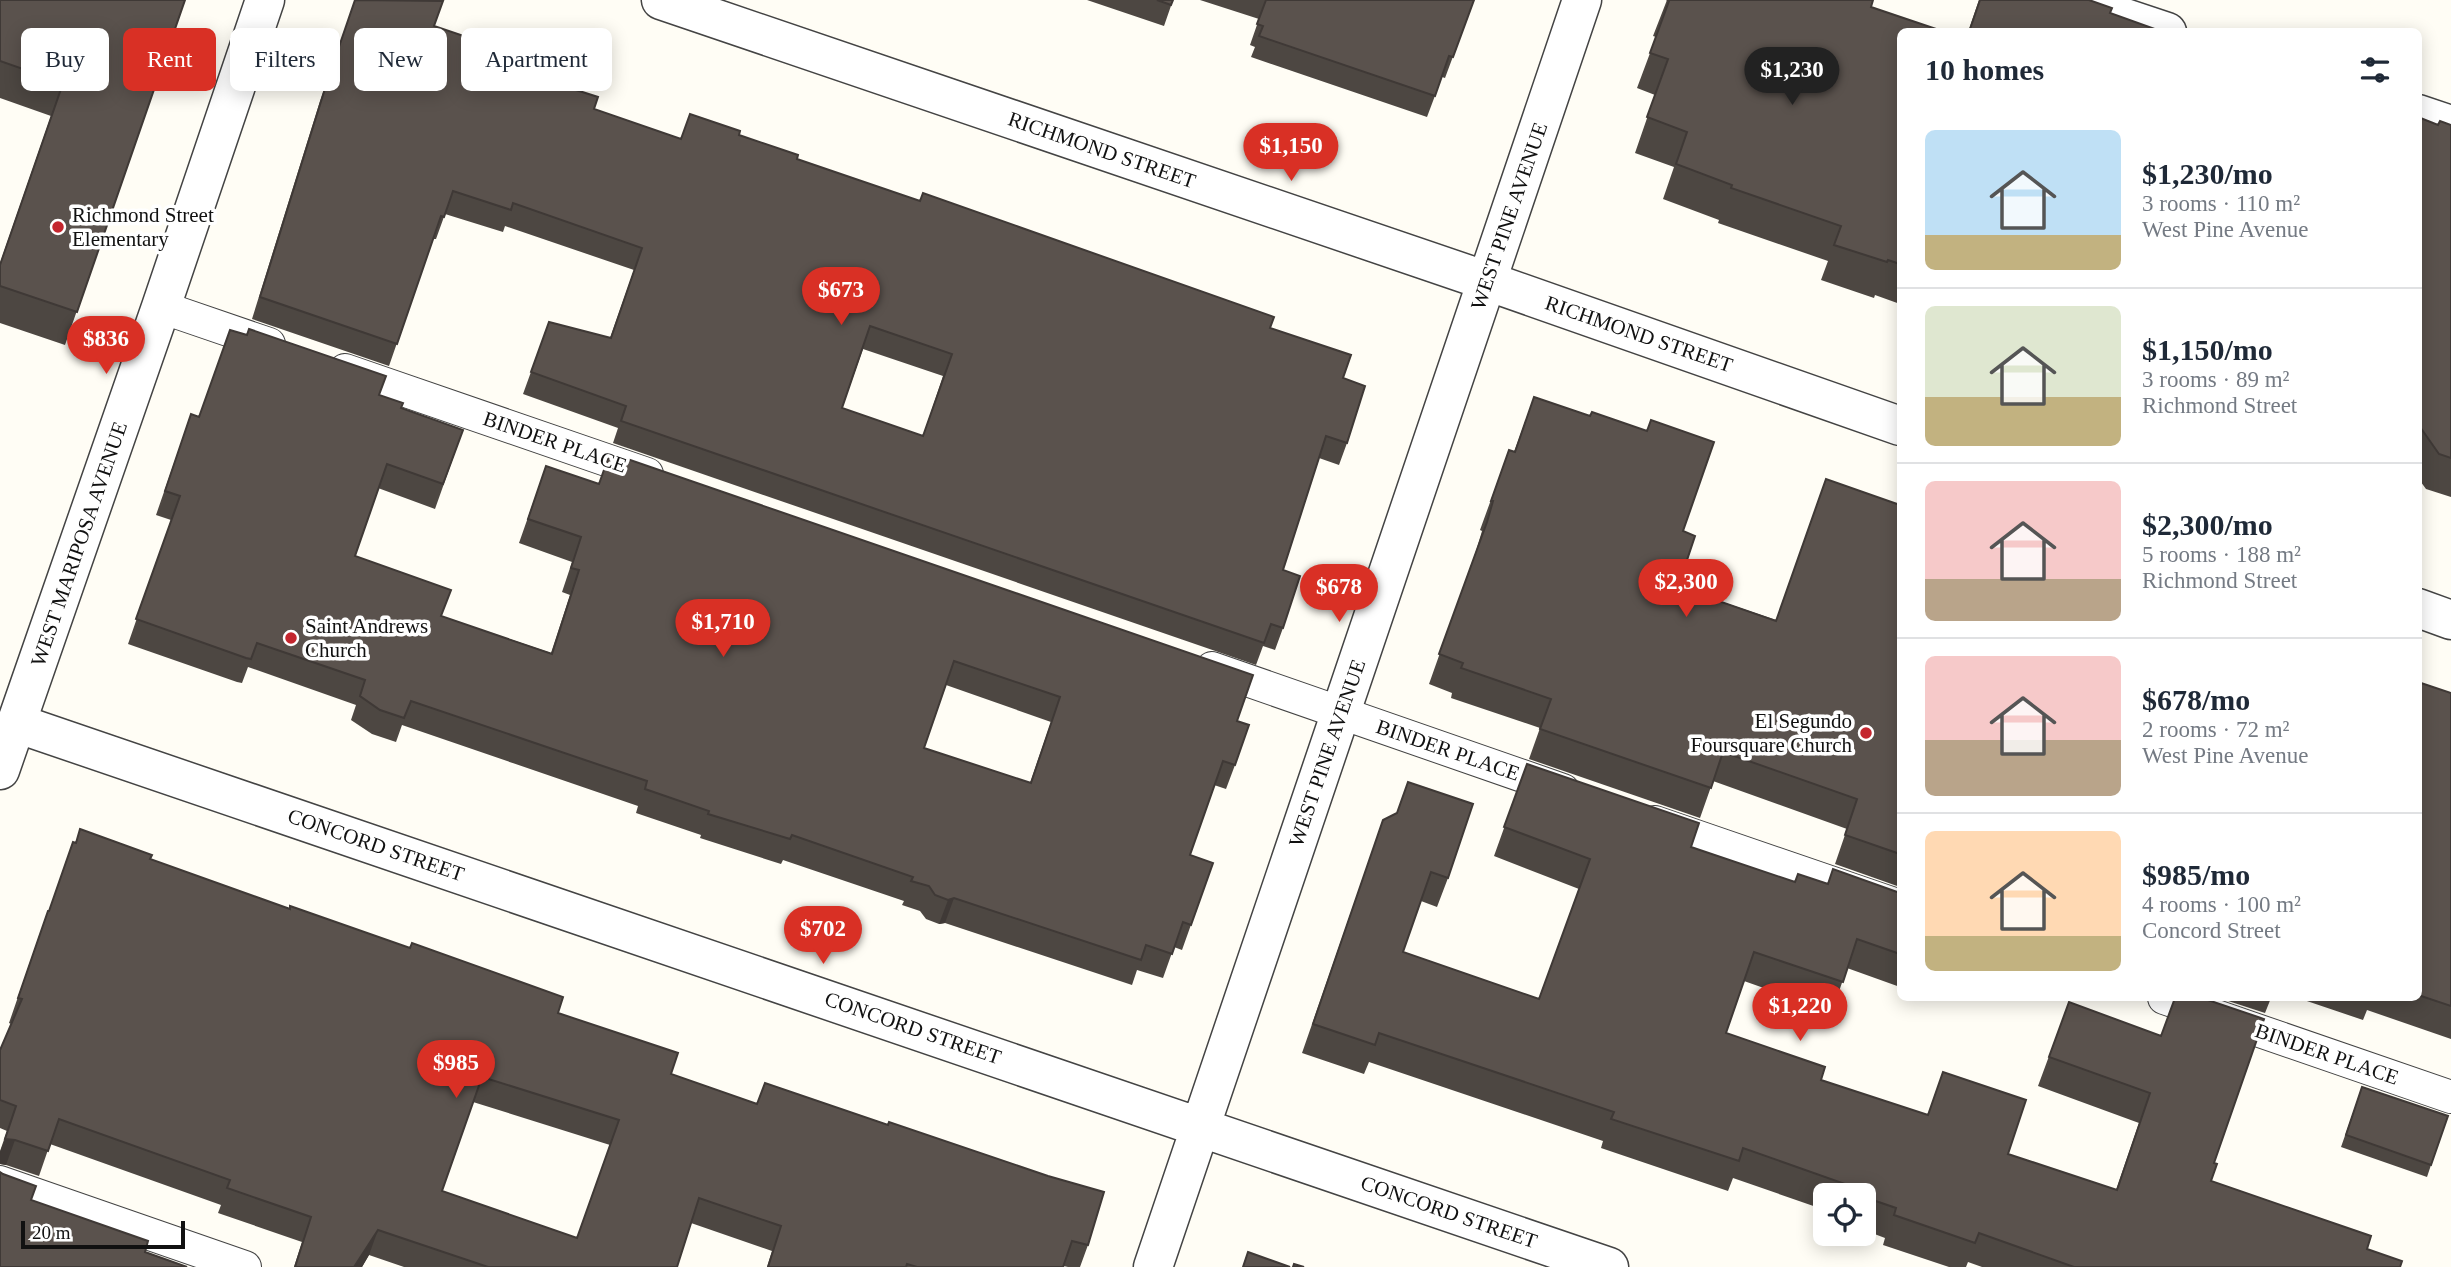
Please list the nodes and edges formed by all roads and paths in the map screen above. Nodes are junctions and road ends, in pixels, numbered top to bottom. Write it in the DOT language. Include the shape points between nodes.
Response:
graph roads {
  1 [pos="265,0"];
  2 [pos="661,0"];
  3 [pos="1583,0"];
  4 [pos="2071,0"];
  5 [pos="2155,28"];
  6 [pos="2422,115"];
  7 [pos="2451,125"];
  8 [pos="1487,281"];
  9 [pos="161,307"];
  10 [pos="1897,425"];
  11 [pos="672,483"];
  12 [pos="2422,609"];
  13 [pos="2451,620"];
  14 [pos="1183,659"];
  15 [pos="1340,713"];
  16 [pos="16,723"];
  17 [pos="0,770"];
  18 [pos="1588,798"];
  19 [pos="1627,812"];
  20 [pos="1897,905"];
  21 [pos="2173,1001"];
  22 [pos="2451,1097"];
  23 [pos="1200,1126"];
  24 [pos="0,1182"];
  25 [pos="245,1267"];
  26 [pos="1153,1267"];
  27 [pos="1609,1267"];
  1 -- 9 [label="street, WEST MARIPOSA AVENUE"];
  2 -- 8 [label="street, RICHMOND STREET"];
  3 -- 8 [label="street, WEST PINE AVENUE"];
  4 -- 5 [label="street"];
  6 -- 7 [label="street"];
  8 -- 10 [label="street, RICHMOND STREET"];
  8 -- 15 [label="street, WEST PINE AVENUE"];
  9 -- 11 [label="lane, BINDER PLACE"];
  9 -- 16 [label="street, WEST MARIPOSA AVENUE"];
  12 -- 13 [label="street"];
  14 -- 15 [label="lane, BINDER PLACE"];
  15 -- 18 [label="lane, BINDER PLACE"];
  15 -- 23 [label="street, WEST PINE AVENUE"];
  16 -- 17 [label="street, WEST MARIPOSA AVENUE"];
  16 -- 23 [label="street, CONCORD STREET"];
  19 -- 20 [label="lane"];
  21 -- 22 [label="lane, BINDER PLACE"];
  23 -- 26 [label="street, WEST PINE AVENUE"];
  23 -- 27 [label="street, CONCORD STREET"];
  24 -- 25 [label="lane"];
}
